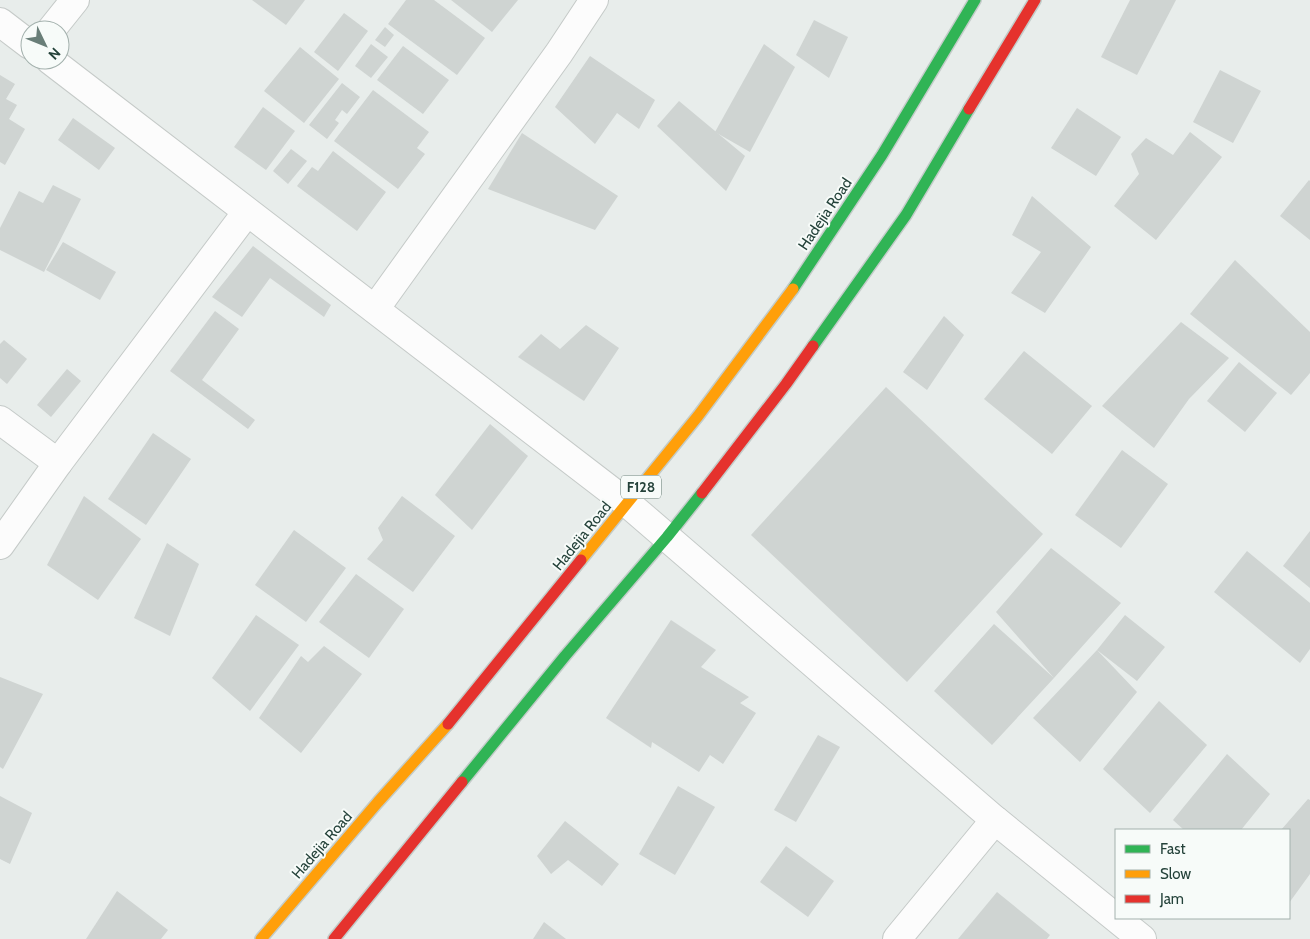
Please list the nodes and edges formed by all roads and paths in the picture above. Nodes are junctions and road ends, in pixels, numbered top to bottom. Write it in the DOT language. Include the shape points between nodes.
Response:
graph roads {
  1 [pos="75,0"];
  2 [pos="594,0"];
  3 [pos="975,0"];
  4 [pos="1035,0"];
  5 [pos="59,20"];
  6 [pos="0,22"];
  7 [pos="20,37"];
  8 [pos="63,70"];
  9 [pos="247,212"];
  10 [pos="375,309"];
  11 [pos="0,420"];
  12 [pos="58,463"];
  13 [pos="628,503"];
  14 [pos="667,537"];
  15 [pos="0,545"];
  16 [pos="995,820"];
  17 [pos="1115,917"];
  18 [pos="1117,919"];
  19 [pos="261,939"];
  20 [pos="334,939"];
  21 [pos="897,939"];
  22 [pos="1142,939"];
  1 -- 5 [label="street"];
  2 -- 10 [label="street"];
  3 -- 13 [label="main road, Hadejia Road / F128" via="882,155 793,289"];
  4 -- 14 [label="main road" via="906,215 786,384"];
  6 -- 7 [label="street"];
  8 -- 9 [label="street"];
  9 -- 10 [label="street"];
  9 -- 12 [label="street"];
  10 -- 13 [label="street"];
  11 -- 12 [label="street"];
  12 -- 15 [label="street"];
  13 -- 14 [label="street"];
  13 -- 19 [label="main road, Hadejia Road / F128" via="444,729"];
  14 -- 16 [label="street"];
  14 -- 20 [label="main road" via="565,656"];
  16 -- 17 [label="street"];
  16 -- 21 [label="street"];
  18 -- 22 [label="street"];
}
